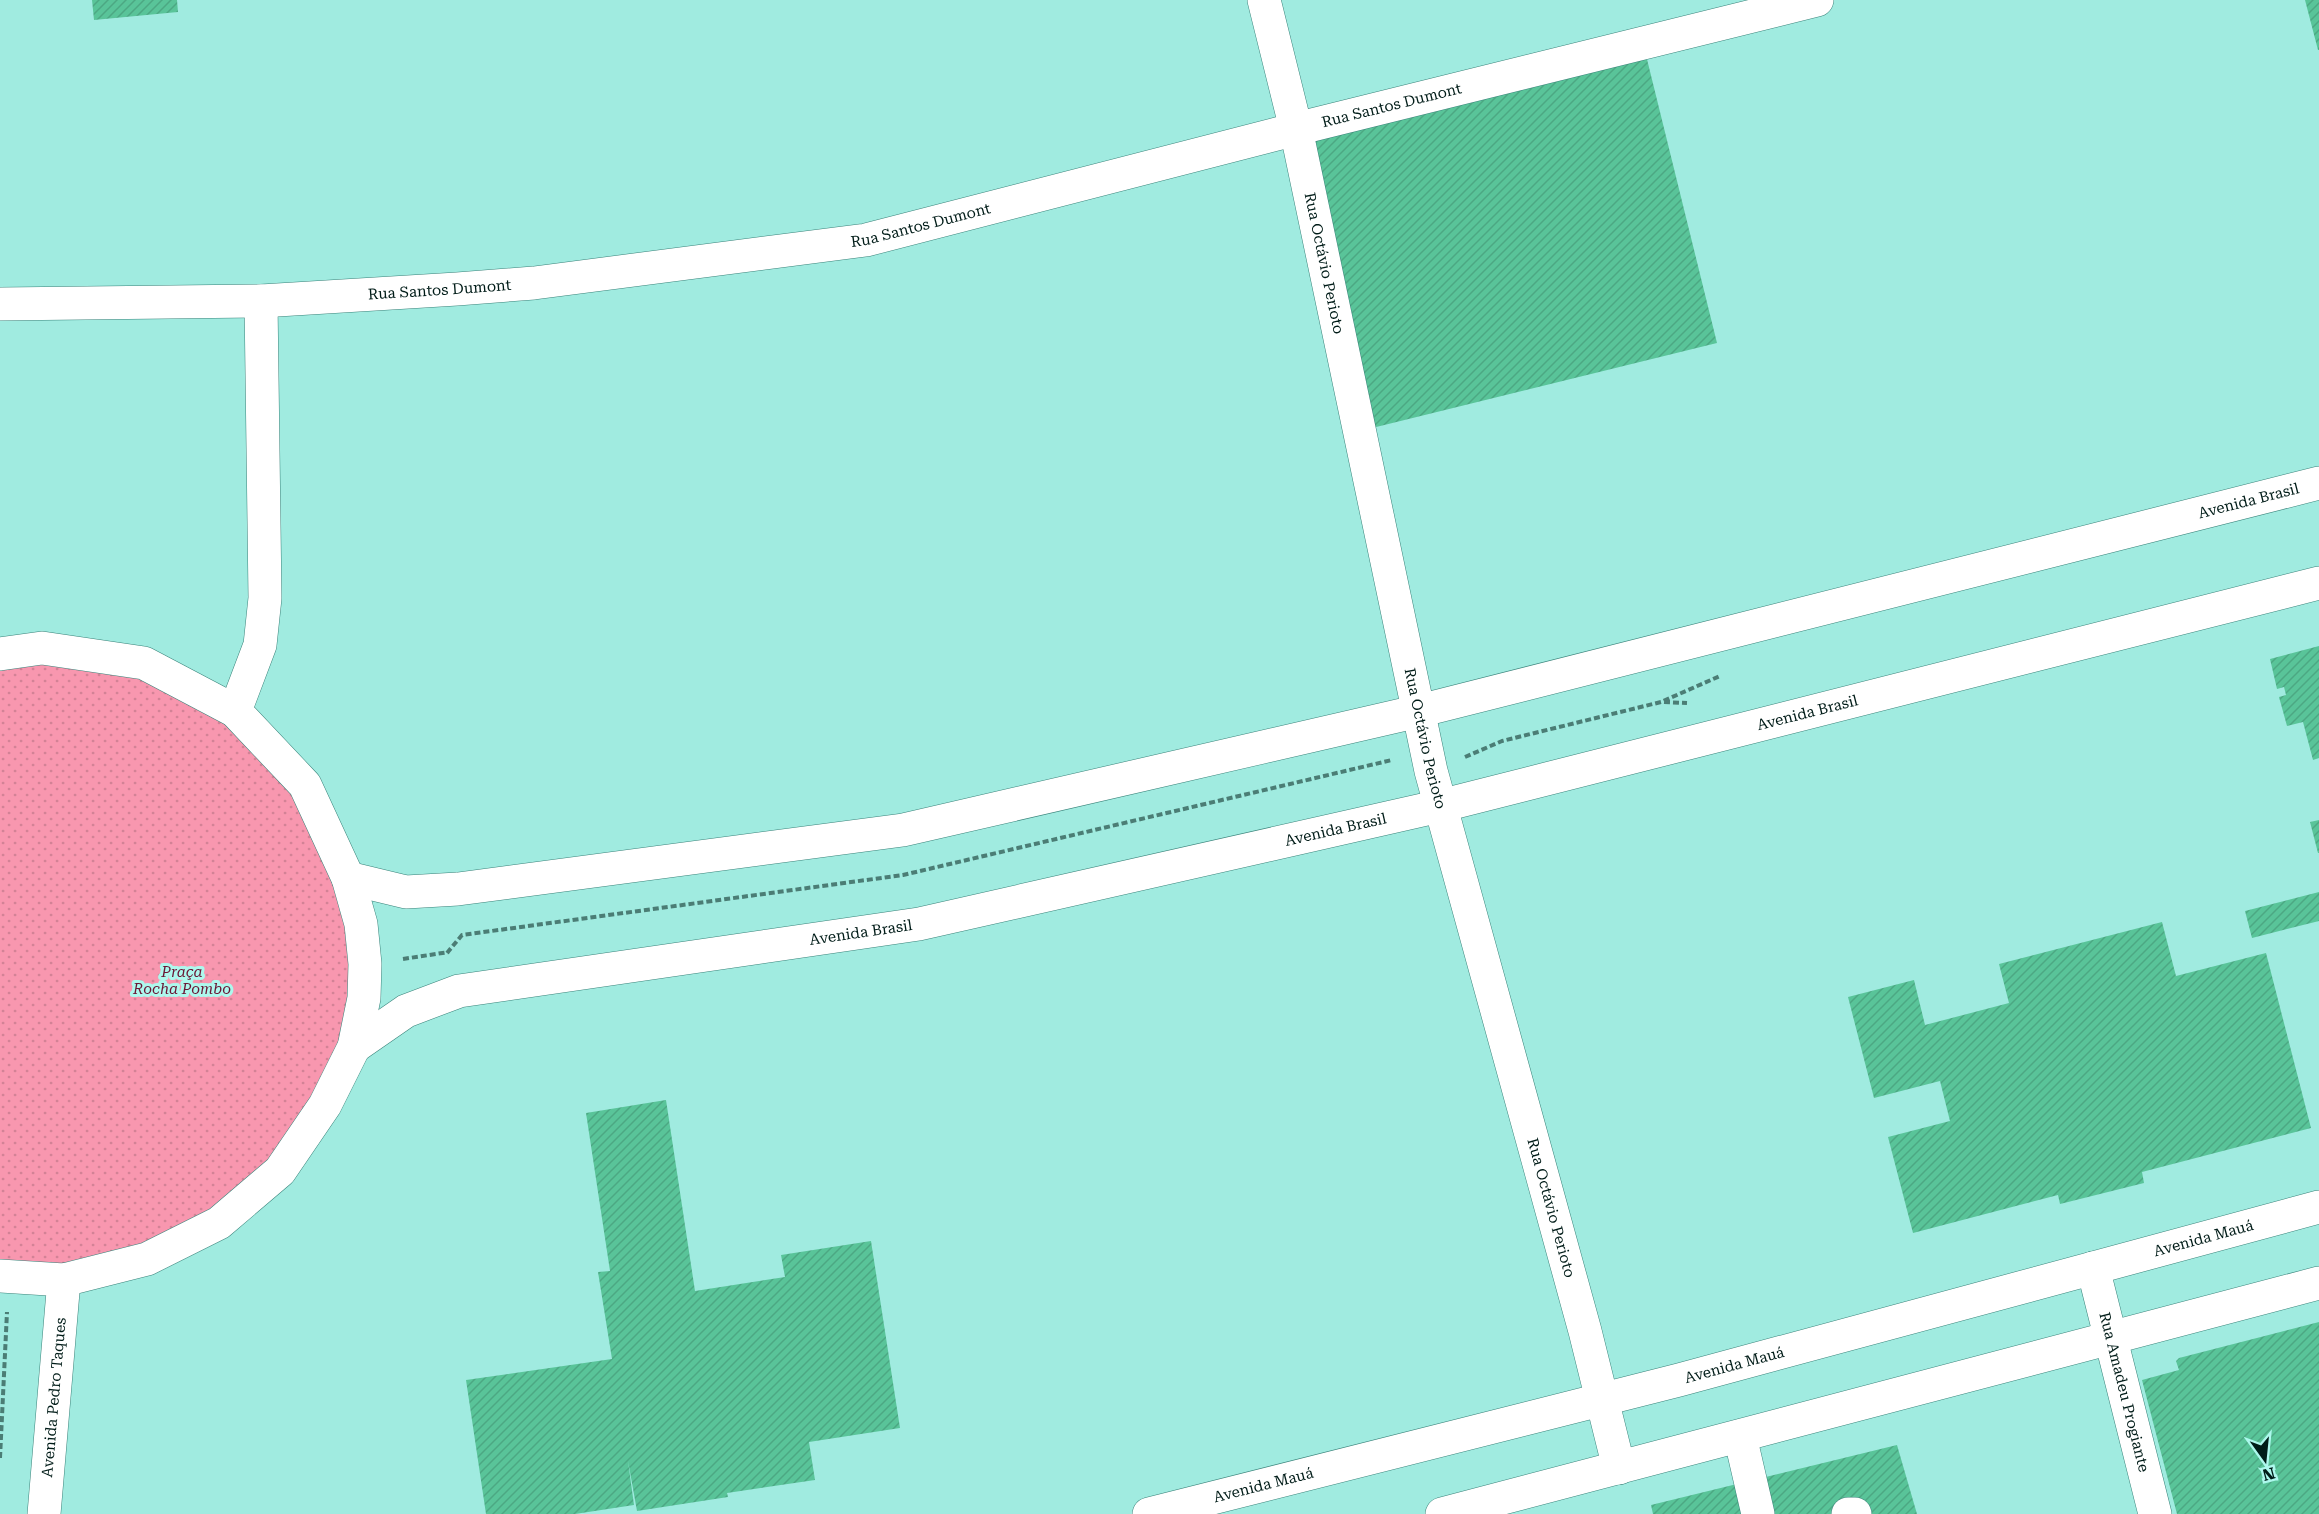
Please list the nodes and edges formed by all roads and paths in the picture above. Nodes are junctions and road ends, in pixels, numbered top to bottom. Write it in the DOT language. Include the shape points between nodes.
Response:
graph roads {
  1 [pos="1264,0"];
  2 [pos="1817,0"];
  3 [pos="1296,129"];
  4 [pos="261,301"];
  5 [pos="0,304"];
  6 [pos="2319,483"];
  7 [pos="2319,583"];
  8 [pos="0,654"];
  9 [pos="1661,702"];
  10 [pos="235,711"];
  11 [pos="1419,711"];
  12 [pos="1431,771"];
  13 [pos="1440,806"];
  14 [pos="348,878"];
  15 [pos="458,951"];
  16 [pos="447,953"];
  17 [pos="354,1047"];
  18 [pos="2319,1207"];
  19 [pos="2093,1268"];
  20 [pos="4,1276"];
  21 [pos="64,1280"];
  22 [pos="2319,1283"];
  23 [pos="2111,1338"];
  24 [pos="1603,1400"];
  25 [pos="1740,1436"];
  26 [pos="0,1458"];
  27 [pos="1619,1468"];
  28 [pos="44,1514"];
  29 [pos="1149,1514"];
  30 [pos="1442,1514"];
  31 [pos="1758,1514"];
  32 [pos="1848,1514"];
  33 [pos="1855,1514"];
  34 [pos="2155,1514"];
  1 -- 3 [label="main road, Rua Octávio Perioto"];
  2 -- 3 [label="main road, Rua Santos Dumont"];
  3 -- 4 [label="main road, Rua Santos Dumont" via="866,240 534,283"];
  3 -- 11 [label="main road, Rua Octávio Perioto"];
  4 -- 5 [label="main road, Rua Santos Dumont"];
  4 -- 10 [label="main road" via="265,598 260,645"];
  6 -- 11 [label="main road, Avenida Brasil"];
  7 -- 13 [label="main road, Avenida Brasil"];
  8 -- 10 [label="main road" via="42,648 144,663"];
  9 -- 12 [label="path" via="1502,741"];
  10 -- 14 [label="main road" via="305,785"];
  11 -- 12 [label="main road, Rua Octávio Perioto"];
  11 -- 14 [label="main road, Avenida Brasil" via="903,830 458,889 406,892"];
  12 -- 13 [label="main road, Rua Octávio Perioto"];
  13 -- 17 [label="main road, Avenida Brasil" via="919,924 459,991 406,1011"];
  13 -- 24 [label="main road, Rua Octávio Perioto"];
  14 -- 17 [label="main road" via="361,924 365,963 364,998"];
  15 -- 16 [label="path"];
  17 -- 21 [label="main road" via="325,1105 280,1171 219,1224 147,1259"];
  18 -- 19 [label="main road, Avenida Mauá"];
  19 -- 23 [label="main road, Rua Amadeu Progiante"];
  19 -- 24 [label="main road, Avenida Mauá"];
  20 -- 21 [label="main road"];
  20 -- 26 [label="path"];
  21 -- 28 [label="main road, Avenida Pedro Taques"];
  22 -- 23 [label="main road"];
  23 -- 25 [label="main road"];
  23 -- 34 [label="main road, Rua Amadeu Progiante"];
  24 -- 27 [label="main road, Rua Octávio Perioto"];
  24 -- 29 [label="main road, Avenida Mauá"];
  25 -- 27 [label="main road"];
  25 -- 31 [label="main road"];
  27 -- 30 [label="main road"];
  32 -- 33 [label="main road"];
}
